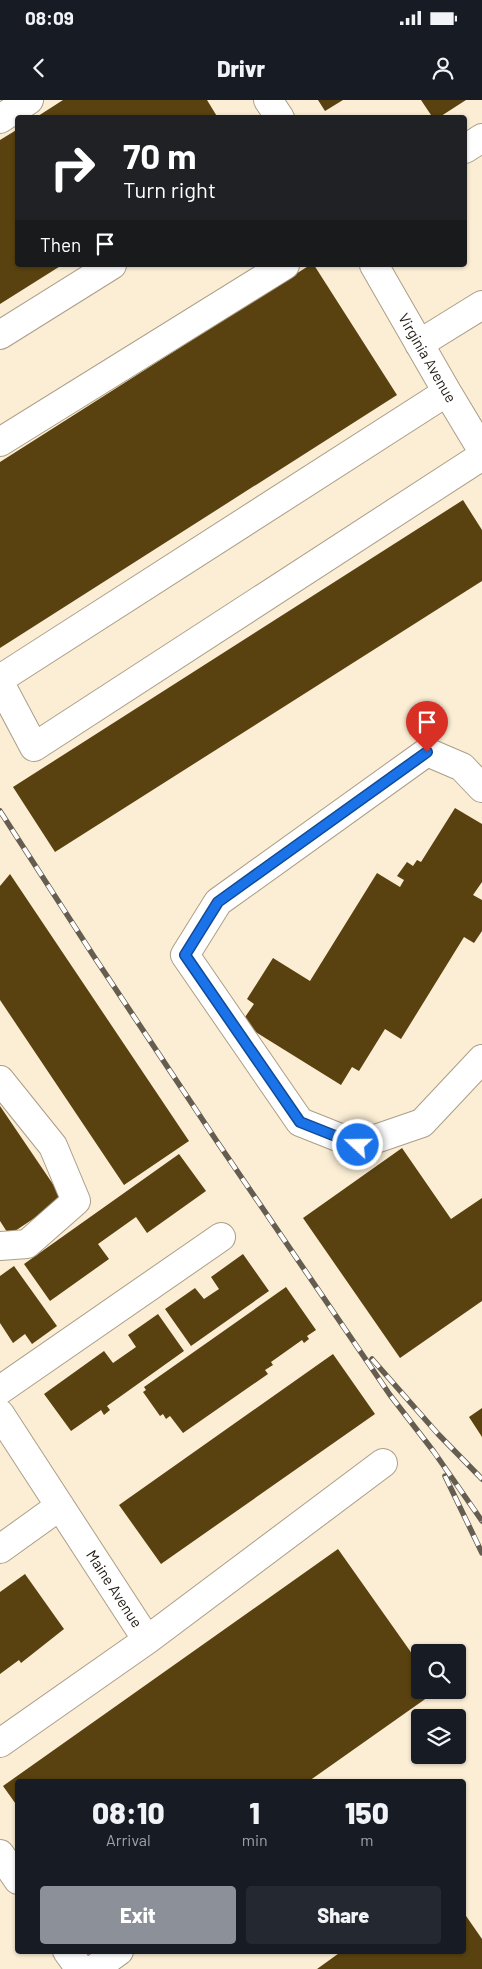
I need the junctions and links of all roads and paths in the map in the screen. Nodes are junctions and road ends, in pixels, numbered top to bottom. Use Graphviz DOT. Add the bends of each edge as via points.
graph roads {
  1 [pos="29,100"];
  2 [pos="268,100"];
  3 [pos="278,115"];
  4 [pos="0,119"];
  5 [pos="482,138"];
  6 [pos="467,148"];
  7 [pos="109,267"];
  8 [pos="282,267"];
  9 [pos="375,267"];
  10 [pos="482,305"];
  11 [pos="0,335"];
  12 [pos="419,344"];
  13 [pos="447,392"];
  14 [pos="0,442"];
  15 [pos="482,450"];
  16 [pos="482,456"];
  17 [pos="0,679"];
  18 [pos="0,683"];
  19 [pos="482,788"];
  20 [pos="482,1059"];
  21 [pos="0,1080"];
  22 [pos="221,1237"];
  23 [pos="0,1246"];
  24 [pos="0,1390"];
  25 [pos="0,1414"];
  26 [pos="384,1463"];
  27 [pos="60,1506"];
  28 [pos="0,1549"];
  29 [pos="147,1640"];
  30 [pos="0,1743"];
  31 [pos="0,1854"];
  32 [pos="15,1876"];
  33 [pos="70,1954"];
  34 [pos="115,1954"];
  35 [pos="80,1969"];
  36 [pos="94,1969"];
  1 -- 4 [label="street"];
  2 -- 3 [label="street"];
  5 -- 6 [label="street"];
  7 -- 11 [label="street"];
  8 -- 14 [label="street"];
  9 -- 12 [label="street, Virginia Avenue"];
  10 -- 12 [label="street"];
  12 -- 13 [label="street, Virginia Avenue"];
  13 -- 15 [label="street, Virginia Avenue"];
  13 -- 17 [label="street"];
  16 -- 18 [label="street" via="34,747"];
  19 -- 20 [label="street" via="462,767 427,752 218,902 185,955 300,1122 358,1145 422,1123"];
  21 -- 23 [label="street" via="53,1146 76,1201 27,1244"];
  22 -- 24 [label="street"];
  25 -- 27 [label="street, Maine Avenue"];
  26 -- 29 [label="street"];
  27 -- 28 [label="street"];
  27 -- 29 [label="street, Maine Avenue"];
  29 -- 30 [label="street, Maine Avenue"];
  31 -- 32 [label="street"];
  33 -- 35 [label="street"];
  34 -- 36 [label="street"];
}
